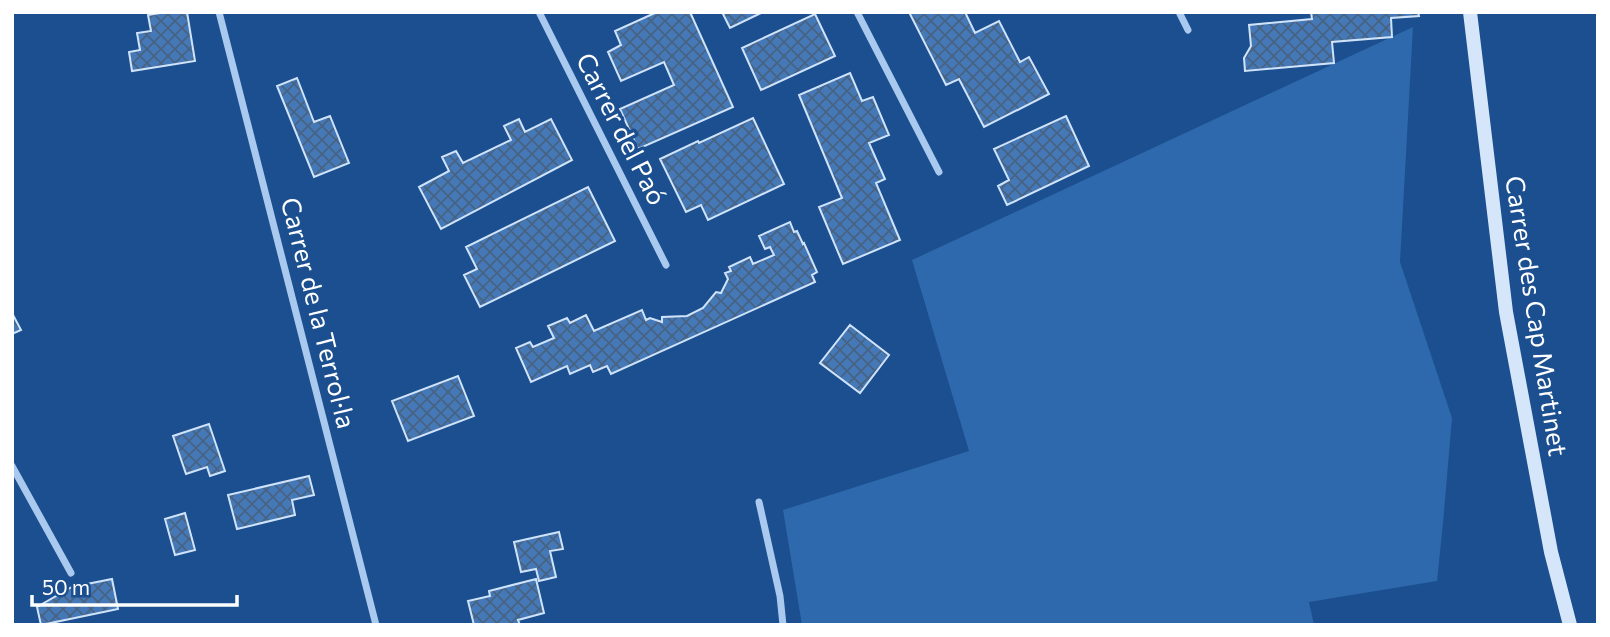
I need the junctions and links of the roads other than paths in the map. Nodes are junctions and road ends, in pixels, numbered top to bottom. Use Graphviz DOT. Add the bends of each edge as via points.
graph roads {
  1 [pos="219,12"];
  2 [pos="539,12"];
  3 [pos="857,12"];
  4 [pos="1179,12"];
  5 [pos="1470,12"];
  6 [pos="1188,30"];
  7 [pos="939,172"];
  8 [pos="666,265"];
  9 [pos="12,466"];
  10 [pos="759,502"];
  11 [pos="71,573"];
  12 [pos="376,625"];
  13 [pos="783,625"];
  14 [pos="1570,625"];
  1 -- 12 [label="street, Carrer de la Terrol·la"];
  2 -- 8 [label="street, Carrer del Paó"];
  3 -- 7 [label="street"];
  4 -- 6 [label="street"];
  5 -- 14 [label="street, Carrer des Cap Martinet" via="1506,312 1551,552"];
  9 -- 11 [label="street"];
  10 -- 13 [label="street"];
}
